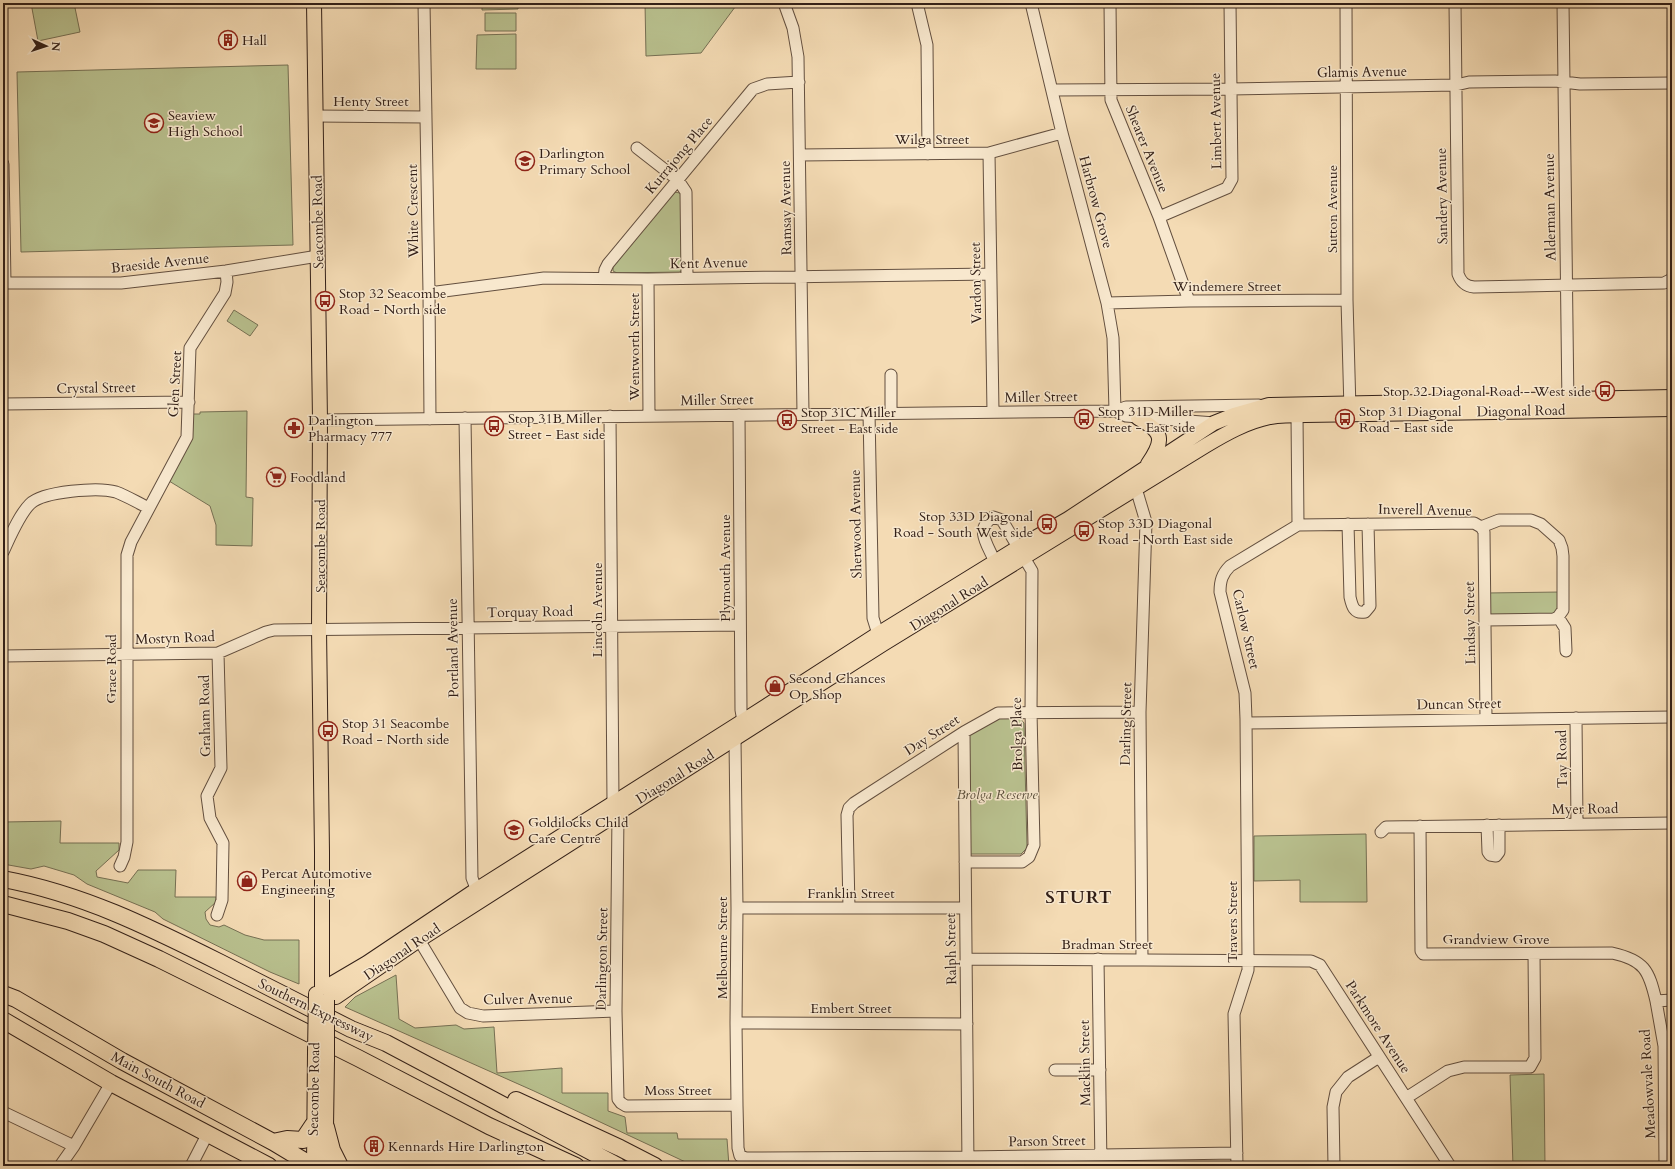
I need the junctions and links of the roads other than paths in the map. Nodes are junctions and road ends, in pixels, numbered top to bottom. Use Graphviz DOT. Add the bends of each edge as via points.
graph roads {
  1 [pos="314,3"];
  2 [pos="424,3"];
  3 [pos="784,3"];
  4 [pos="917,3"];
  5 [pos="1031,3"];
  6 [pos="1110,3"];
  7 [pos="1230,3"];
  8 [pos="1346,3"];
  9 [pos="1455,3"];
  10 [pos="1563,3"];
  11 [pos="799,82"];
  12 [pos="1564,82"];
  13 [pos="1672,83"];
  14 [pos="1456,85"];
  15 [pos="1346,87"];
  16 [pos="1231,89"];
  17 [pos="1053,90"];
  18 [pos="1110,90"];
  19 [pos="316,116"];
  20 [pos="426,117"];
  21 [pos="1062,133"];
  22 [pos="638,148"];
  23 [pos="989,153"];
  24 [pos="800,154"];
  25 [pos="928,154"];
  26 [pos="3,164"];
  27 [pos="678,180"];
  28 [pos="1159,217"];
  29 [pos="318,256"];
  30 [pos="226,271"];
  31 [pos="991,274"];
  32 [pos="801,276"];
  33 [pos="604,278"];
  34 [pos="687,278"];
  35 [pos="648,279"];
  36 [pos="1672,279"];
  37 [pos="4,283"];
  38 [pos="1566,285"];
  39 [pos="429,293"];
  40 [pos="1347,300"];
  41 [pos="1190,301"];
  42 [pos="1107,303"];
  43 [pos="891,376"];
  44 [pos="1672,398"];
  45 [pos="188,402"];
  46 [pos="3,404"];
  47 [pos="1269,404"];
  48 [pos="1568,405"];
  49 [pos="1350,408"];
  50 [pos="1672,408"];
  51 [pos="1114,411"];
  52 [pos="994,412"];
  53 [pos="891,413"];
  54 [pos="803,414"];
  55 [pos="869,414"];
  56 [pos="739,415"];
  57 [pos="1297,415"];
  58 [pos="610,416"];
  59 [pos="649,416"];
  60 [pos="465,418"];
  61 [pos="1138,418"];
  62 [pos="430,419"];
  63 [pos="320,420"];
  64 [pos="1254,422"];
  65 [pos="1214,423"];
  66 [pos="1145,467"];
  67 [pos="165,480"];
  68 [pos="1131,484"];
  69 [pos="149,508"];
  70 [pos="1348,524"];
  71 [pos="1368,524"];
  72 [pos="1298,525"];
  73 [pos="1481,527"];
  74 [pos="3,552"];
  75 [pos="1021,552"];
  76 [pos="995,562"];
  77 [pos="1558,617"];
  78 [pos="1485,620"];
  79 [pos="740,625"];
  80 [pos="612,626"];
  81 [pos="468,628"];
  82 [pos="320,630"];
  83 [pos="880,639"];
  84 [pos="1566,651"];
  85 [pos="218,653"];
  86 [pos="126,654"];
  87 [pos="3,656"];
  88 [pos="1031,712"];
  89 [pos="1140,712"];
  90 [pos="1672,717"];
  91 [pos="1576,718"];
  92 [pos="1486,719"];
  93 [pos="743,721"];
  94 [pos="1246,723"];
  95 [pos="964,732"];
  96 [pos="733,734"];
  97 [pos="616,808"];
  98 [pos="1672,822"];
  99 [pos="1577,824"];
  100 [pos="1487,825"];
  101 [pos="1499,825"];
  102 [pos="1420,826"];
  103 [pos="1381,832"];
  104 [pos="965,862"];
  105 [pos="120,866"];
  106 [pos="3,879"];
  107 [pos="479,895"];
  108 [pos="3,904"];
  109 [pos="738,908"];
  110 [pos="849,908"];
  111 [pos="966,908"];
  112 [pos="217,915"];
  113 [pos="416,936"];
  114 [pos="1534,954"];
  115 [pos="966,959"];
  116 [pos="1098,959"];
  117 [pos="1142,960"];
  118 [pos="1248,960"];
  119 [pos="3,994"];
  120 [pos="322,996"];
  121 [pos="1672,1000"];
  122 [pos="1656,1001"];
  123 [pos="616,1011"];
  124 [pos="3,1020"];
  125 [pos="736,1023"];
  126 [pos="967,1024"];
  127 [pos="386,1043"];
  128 [pos="1379,1056"];
  129 [pos="122,1061"];
  130 [pos="1055,1070"];
  131 [pos="1100,1070"];
  132 [pos="111,1083"];
  133 [pos="1406,1098"];
  134 [pos="621,1104"];
  135 [pos="737,1105"];
  136 [pos="3,1112"];
  137 [pos="320,1126"];
  138 [pos="489,1126"];
  139 [pos="208,1133"];
  140 [pos="273,1142"];
  141 [pos="74,1146"];
  142 [pos="1237,1153"];
  143 [pos="1101,1154"];
  144 [pos="740,1156"];
  145 [pos="858,1162"];
  146 [pos="968,1162"];
  147 [pos="60,1166"];
  148 [pos="191,1166"];
  149 [pos="269,1166"];
  150 [pos="313,1166"];
  151 [pos="323,1166"];
  152 [pos="340,1166"];
  153 [pos="556,1166"];
  154 [pos="576,1166"];
  155 [pos="618,1166"];
  156 [pos="656,1166"];
  157 [pos="1101,1166"];
  158 [pos="1237,1166"];
  159 [pos="1334,1166"];
  160 [pos="1450,1166"];
  161 [pos="1665,1166"];
  1 -- 19 [label="main road, Seacombe Road"];
  2 -- 20 [label="street, White Crescent"];
  3 -- 11 [label="street, Ramsay Avenue" via="793,28"];
  4 -- 25 [label="street" via="927,44"];
  5 -- 17 [label="street, Harbrow Grove"];
  6 -- 18 [label="street, Shearer Avenue"];
  7 -- 16 [label="street, Limbert Avenue"];
  8 -- 15 [label="street, Sutton Avenue"];
  9 -- 14 [label="street, Sandery Avenue"];
  10 -- 12 [label="street, Alderman Avenue"];
  11 -- 24 [label="street, Ramsay Avenue"];
  11 -- 27 [label="street, Kurrajong Place" via="767,84 753,89"];
  12 -- 13 [label="street, Glamis Avenue"];
  12 -- 14 [label="street, Glamis Avenue" via="1469,82"];
  12 -- 38 [label="street, Alderman Avenue"];
  14 -- 15 [label="street, Glamis Avenue"];
  14 -- 38 [label="street, Sandery Avenue" via="1460,279 1474,287"];
  15 -- 16 [label="street, Glamis Avenue"];
  15 -- 40 [label="street, Sutton Avenue"];
  16 -- 18 [label="street, Glamis Avenue"];
  16 -- 28 [label="street, Limbert Avenue" via="1232,179 1228,188"];
  17 -- 18 [label="street, Glamis Avenue"];
  17 -- 21 [label="street, Harbrow Grove"];
  18 -- 28 [label="street, Shearer Avenue" via="1111,100"];
  19 -- 20 [label="street, Henty Street"];
  19 -- 29 [label="main road, Seacombe Road"];
  20 -- 39 [label="street, White Crescent"];
  21 -- 23 [label="street, Wilga Street"];
  21 -- 42 [label="street, Harbrow Grove"];
  22 -- 27 [label="street"];
  23 -- 25 [label="street, Wilga Street"];
  23 -- 31 [label="street, Vardon Street"];
  24 -- 25 [label="street, Wilga Street"];
  24 -- 32 [label="street, Ramsay Avenue"];
  26 -- 37 [label="street"];
  27 -- 33 [label="street, Kurrajong Place" via="608,264"];
  27 -- 34 [label="street" via="687,198"];
  28 -- 41 [label="street, Shearer Avenue"];
  29 -- 30 [label="street, Braeside Avenue"];
  29 -- 63 [label="main road, Seacombe Road"];
  30 -- 37 [label="street, Braeside Avenue" via="121,283"];
  30 -- 45 [label="street, Glen Street" via="225,293 190,348"];
  31 -- 32 [label="street, Kent Avenue"];
  31 -- 52 [label="street, Vardon Street"];
  32 -- 34 [label="street, Kent Avenue"];
  32 -- 54 [label="street, Ramsay Avenue"];
  33 -- 35 [label="street, Kent Avenue"];
  33 -- 39 [label="street, Kent Avenue" via="544,278"];
  34 -- 35 [label="street, Kent Avenue"];
  35 -- 59 [label="street, Wentworth Street"];
  36 -- 38 [label="street" via="1664,283"];
  38 -- 48 [label="street, Alderman Avenue"];
  39 -- 62 [label="street, White Crescent"];
  40 -- 41 [label="street, Windemere Street"];
  40 -- 49 [label="street, Sutton Avenue"];
  41 -- 42 [label="street, Windemere Street"];
  42 -- 51 [label="street, Harbrow Grove" via="1113,338"];
  43 -- 53 [label="street"];
  44 -- 48 [label="main road, Diagonal Road"];
  45 -- 46 [label="street, Crystal Street"];
  45 -- 67 [label="street, Glen Street" via="187,437"];
  47 -- 49 [label="main road, Diagonal Road"];
  47 -- 51 [label="street, Miller Street" via="1126,407"];
  47 -- 65 [label="main road, Diagonal Road"];
  48 -- 49 [label="main road, Diagonal Road"];
  48 -- 50 [label="main road, Diagonal Road"];
  49 -- 57 [label="main road, Diagonal Road"];
  51 -- 52 [label="street, Miller Street"];
  51 -- 61 [label="street, Miller Street"];
  52 -- 53 [label="street, Miller Street"];
  53 -- 55 [label="street, Miller Street"];
  54 -- 55 [label="street, Miller Street"];
  54 -- 56 [label="street, Miller Street"];
  55 -- 83 [label="street, Sherwood Avenue" via="873,618"];
  56 -- 59 [label="street, Miller Street"];
  56 -- 79 [label="street, Plymouth Avenue"];
  57 -- 64 [label="main road, Diagonal Road" via="1270,417"];
  57 -- 72 [label="street"];
  58 -- 59 [label="street, Miller Street"];
  58 -- 60 [label="street, Miller Street"];
  58 -- 80 [label="street, Lincoln Avenue"];
  60 -- 62 [label="street, Miller Street"];
  60 -- 81 [label="street, Portland Avenue"];
  61 -- 65 [label="street, Miller Street"];
  61 -- 66 [label="main road" via="1157,430 1159,436 1155,453"];
  62 -- 63 [label="street, Miller Street"];
  63 -- 82 [label="main road, Seacombe Road"];
  64 -- 65 [label="main road"];
  64 -- 68 [label="main road, Diagonal Road"];
  65 -- 66 [label="main road, Diagonal Road"];
  66 -- 68 [label="main road, Diagonal Road"];
  67 -- 69 [label="street, Grace Road"];
  68 -- 75 [label="main road, Diagonal Road" via="1068,519"];
  68 -- 89 [label="street, Darling Street" via="1138,494 1146,522"];
  69 -- 74 [label="street" via="125,496 106,491 52,494 38,498 26,508"];
  69 -- 86 [label="street, Grace Road" via="127,555"];
  70 -- 71 [label="street, Inverell Avenue"];
  70 -- 71 [label="street, Inverell Avenue" via="1350,597 1356,612 1361,613 1370,606"];
  70 -- 72 [label="street, Inverell Avenue"];
  71 -- 73 [label="street, Inverell Avenue" via="1474,523"];
  72 -- 94 [label="street, Carlow Street" via="1230,566 1220,581 1220,592 1245,693"];
  73 -- 77 [label="street" via="1499,520 1531,520 1541,524 1559,540 1563,556 1563,610"];
  73 -- 78 [label="street, Lindsay Street" via="1484,532"];
  75 -- 76 [label="main road, Diagonal Road"];
  75 -- 76 [label="street, Diagonal Road" via="1002,520 993,517 986,521 983,531"];
  75 -- 83 [label="main road, Diagonal Road"];
  75 -- 88 [label="street, Brolga Place" via="1032,571"];
  76 -- 83 [label="main road, Diagonal Road"];
  77 -- 78 [label="street"];
  77 -- 84 [label="street" via="1565,628"];
  78 -- 92 [label="street, Lindsay Street"];
  79 -- 80 [label="street, Torquay Road"];
  79 -- 93 [label="street, Plymouth Avenue"];
  80 -- 81 [label="street, Torquay Road"];
  80 -- 97 [label="street, Lincoln Avenue"];
  81 -- 82 [label="street, Torquay Road"];
  81 -- 107 [label="street, Portland Avenue" via="472,878"];
  82 -- 85 [label="street, Mostyn Road" via="274,630"];
  82 -- 120 [label="main road, Seacombe Road"];
  83 -- 93 [label="main road, Diagonal Road"];
  83 -- 96 [label="main road, Diagonal Road"];
  85 -- 86 [label="street, Mostyn Road"];
  85 -- 112 [label="street, Graham Road" via="221,768 207,796 210,818 223,843 222,900"];
  86 -- 87 [label="street, Mostyn Road"];
  86 -- 105 [label="street, Grace Road" via="127,842"];
  88 -- 89 [label="street, Day Street"];
  88 -- 95 [label="street, Day Street" via="998,713"];
  88 -- 104 [label="street, Brolga Place" via="1034,845 1029,857 1022,862"];
  89 -- 117 [label="street, Darling Street"];
  90 -- 91 [label="street, Duncan Street"];
  91 -- 92 [label="street, Duncan Street"];
  91 -- 99 [label="street, Tay Road"];
  92 -- 94 [label="street, Duncan Street"];
  93 -- 96 [label="main road, Diagonal Road"];
  94 -- 118 [label="street, Travers Street"];
  95 -- 104 [label="street, Ralph Street"];
  95 -- 110 [label="street, Day Street" via="849,808"];
  96 -- 97 [label="main road, Diagonal Road"];
  96 -- 109 [label="street, Melbourne Street"];
  97 -- 107 [label="main road, Diagonal Road"];
  97 -- 123 [label="street, Darlington Street"];
  98 -- 99 [label="street, Myer Road"];
  99 -- 101 [label="street, Myer Road"];
  100 -- 101 [label="street, Myer Road"];
  100 -- 101 [label="street" via="1488,852 1490,856 1496,856 1499,852"];
  100 -- 102 [label="street, Myer Road"];
  102 -- 103 [label="street, Myer Road" via="1386,827"];
  102 -- 114 [label="street, Grandview Grove" via="1423,954"];
  104 -- 111 [label="street, Ralph Street"];
  106 -- 127 [label="highway, Southern Expressway" via="40,887 106,908 351,1029"];
  107 -- 113 [label="main road, Diagonal Road"];
  108 -- 138 [label="highway, Southern Expressway" via="68,921 159,959"];
  109 -- 110 [label="street, Franklin Street"];
  109 -- 125 [label="street, Melbourne Street"];
  110 -- 111 [label="street, Franklin Street"];
  111 -- 115 [label="street, Ralph Street"];
  113 -- 120 [label="main road, Diagonal Road" via="333,983"];
  113 -- 123 [label="street, Culver Avenue" via="460,1008 468,1014 483,1016"];
  114 -- 122 [label="street, Grandview Grove" via="1612,953 1626,956 1637,961 1646,970"];
  114 -- 133 [label="street" via="1536,1058 1530,1067 1464,1067 1448,1071"];
  115 -- 116 [label="street, Bradman Street"];
  115 -- 126 [label="street, Ralph Street"];
  116 -- 117 [label="street, Bradman Street"];
  116 -- 131 [label="street, Macklin Street"];
  117 -- 118 [label="street, Bradman Street"];
  118 -- 128 [label="street, Parkmore Avenue" via="1311,961 1320,966"];
  118 -- 142 [label="street, Travers Street" via="1248,970 1234,1014"];
  119 -- 129 [label="highway, Main South Road" via="16,999"];
  120 -- 137 [label="main road, Seacombe Road, bridge"];
  121 -- 122 [label="street"];
  122 -- 161 [label="street, Meadowvale Road" via="1664,1046"];
  123 -- 134 [label="street, Darlington Street" via="618,1099"];
  124 -- 132 [label="highway, Main South Road"];
  125 -- 126 [label="street, Embert Street"];
  125 -- 135 [label="street, Melbourne Street"];
  126 -- 146 [label="street, Ralph Street"];
  127 -- 155 [label="highway, Southern Expressway"];
  127 -- 156 [label="highway" via="476,1081"];
  128 -- 133 [label="street, Parkmore Avenue"];
  128 -- 159 [label="street" via="1348,1078 1336,1092 1333,1107"];
  129 -- 132 [label="highway"];
  129 -- 140 [label="highway, Main South Road"];
  130 -- 131 [label="street"];
  131 -- 143 [label="street, Macklin Street"];
  132 -- 139 [label="highway, Main South Road"];
  132 -- 141 [label="street"];
  133 -- 160 [label="street, Parkmore Avenue"];
  134 -- 135 [label="street, Moss Street"];
  135 -- 144 [label="street, Melbourne Street"];
  136 -- 141 [label="street"];
  137 -- 140 [label="highway" via="303,1140 287,1139"];
  137 -- 150 [label="main road, Seacombe Road"];
  137 -- 151 [label="main road, Seacombe Road"];
  137 -- 152 [label="highway"];
  138 -- 153 [label="highway"];
  138 -- 154 [label="highway, Southern Expressway"];
  139 -- 148 [label="street"];
  139 -- 149 [label="highway, Main South Road"];
  140 -- 150 [label="highway, Main South Road"];
  141 -- 147 [label="street"];
  142 -- 143 [label="street, Parson Street"];
  142 -- 158 [label="street, Travers Street"];
  143 -- 146 [label="street, Parson Street"];
  143 -- 157 [label="street, Macklin Street"];
  144 -- 145 [label="street, Parson Street"];
  145 -- 146 [label="street, Parson Street"];
}
